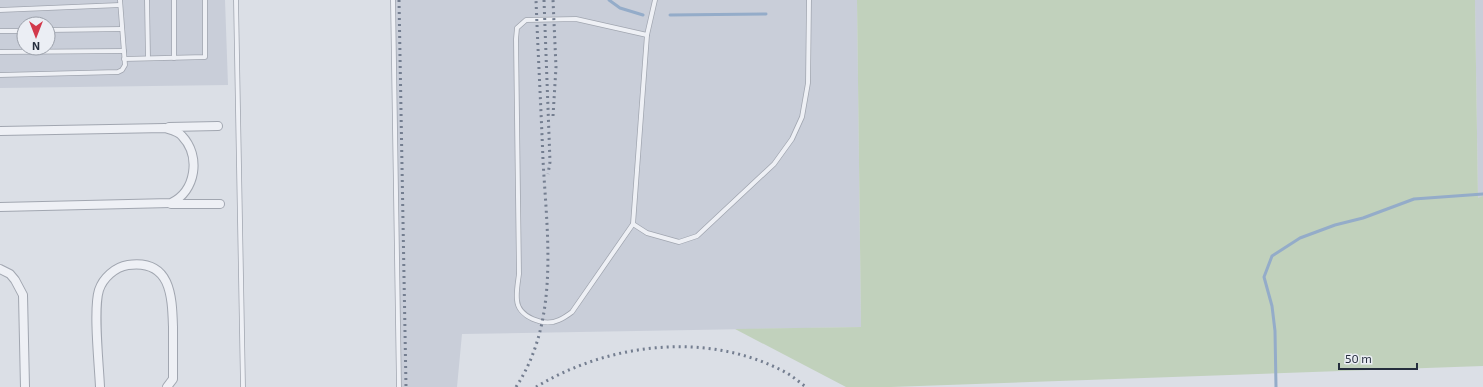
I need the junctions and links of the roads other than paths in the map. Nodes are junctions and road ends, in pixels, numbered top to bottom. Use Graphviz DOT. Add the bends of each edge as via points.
graph roads {
  1 [pos="120,0"];
  2 [pos="147,0"];
  3 [pos="174,0"];
  4 [pos="205,0"];
  5 [pos="236,0"];
  6 [pos="393,0"];
  7 [pos="655,0"];
  8 [pos="809,0"];
  9 [pos="120,6"];
  10 [pos="0,10"];
  11 [pos="122,29"];
  12 [pos="56,30"];
  13 [pos="0,31"];
  14 [pos="16,31"];
  15 [pos="647,35"];
  16 [pos="124,51"];
  17 [pos="0,52"];
  18 [pos="148,58"];
  19 [pos="174,58"];
  20 [pos="124,59"];
  21 [pos="0,75"];
  22 [pos="218,126"];
  23 [pos="152,127"];
  24 [pos="0,131"];
  25 [pos="162,204"];
  26 [pos="220,204"];
  27 [pos="0,208"];
  28 [pos="633,224"];
  29 [pos="0,269"];
  30 [pos="25,387"];
  31 [pos="100,387"];
  32 [pos="167,387"];
  33 [pos="243,387"];
  34 [pos="399,387"];
  1 -- 9 [label="lane"];
  2 -- 18 [label="lane"];
  3 -- 19 [label="lane"];
  4 -- 19 [label="lane" via="205,57"];
  5 -- 33 [label="lane"];
  6 -- 34 [label="lane"];
  7 -- 15 [label="lane"];
  8 -- 28 [label="lane" via="808,83 802,117 792,139 774,164 697,236 679,242 647,233"];
  9 -- 10 [label="lane"];
  9 -- 11 [label="lane"];
  11 -- 12 [label="lane"];
  11 -- 16 [label="lane"];
  13 -- 14 [label="lane"];
  15 -- 28 [label="lane"];
  15 -- 28 [label="lane" via="576,19 526,20 517,28 517,300 520,311 529,318 543,321 558,321 572,312"];
  16 -- 17 [label="lane"];
  16 -- 20 [label="lane"];
  18 -- 19 [label="lane"];
  18 -- 20 [label="lane"];
  20 -- 21 [label="lane" via="125,65 118,72"];
  22 -- 23 [label="street"];
  23 -- 24 [label="street"];
  23 -- 25 [label="street" via="175,131 182,135 193,155 193,172 186,190 179,199"];
  25 -- 26 [label="street"];
  25 -- 27 [label="street"];
  29 -- 30 [label="street" via="10,274 23,295"];
  31 -- 32 [label="street" via="97,296 104,280 110,274 134,264 158,271 171,293 173,379"];
}
